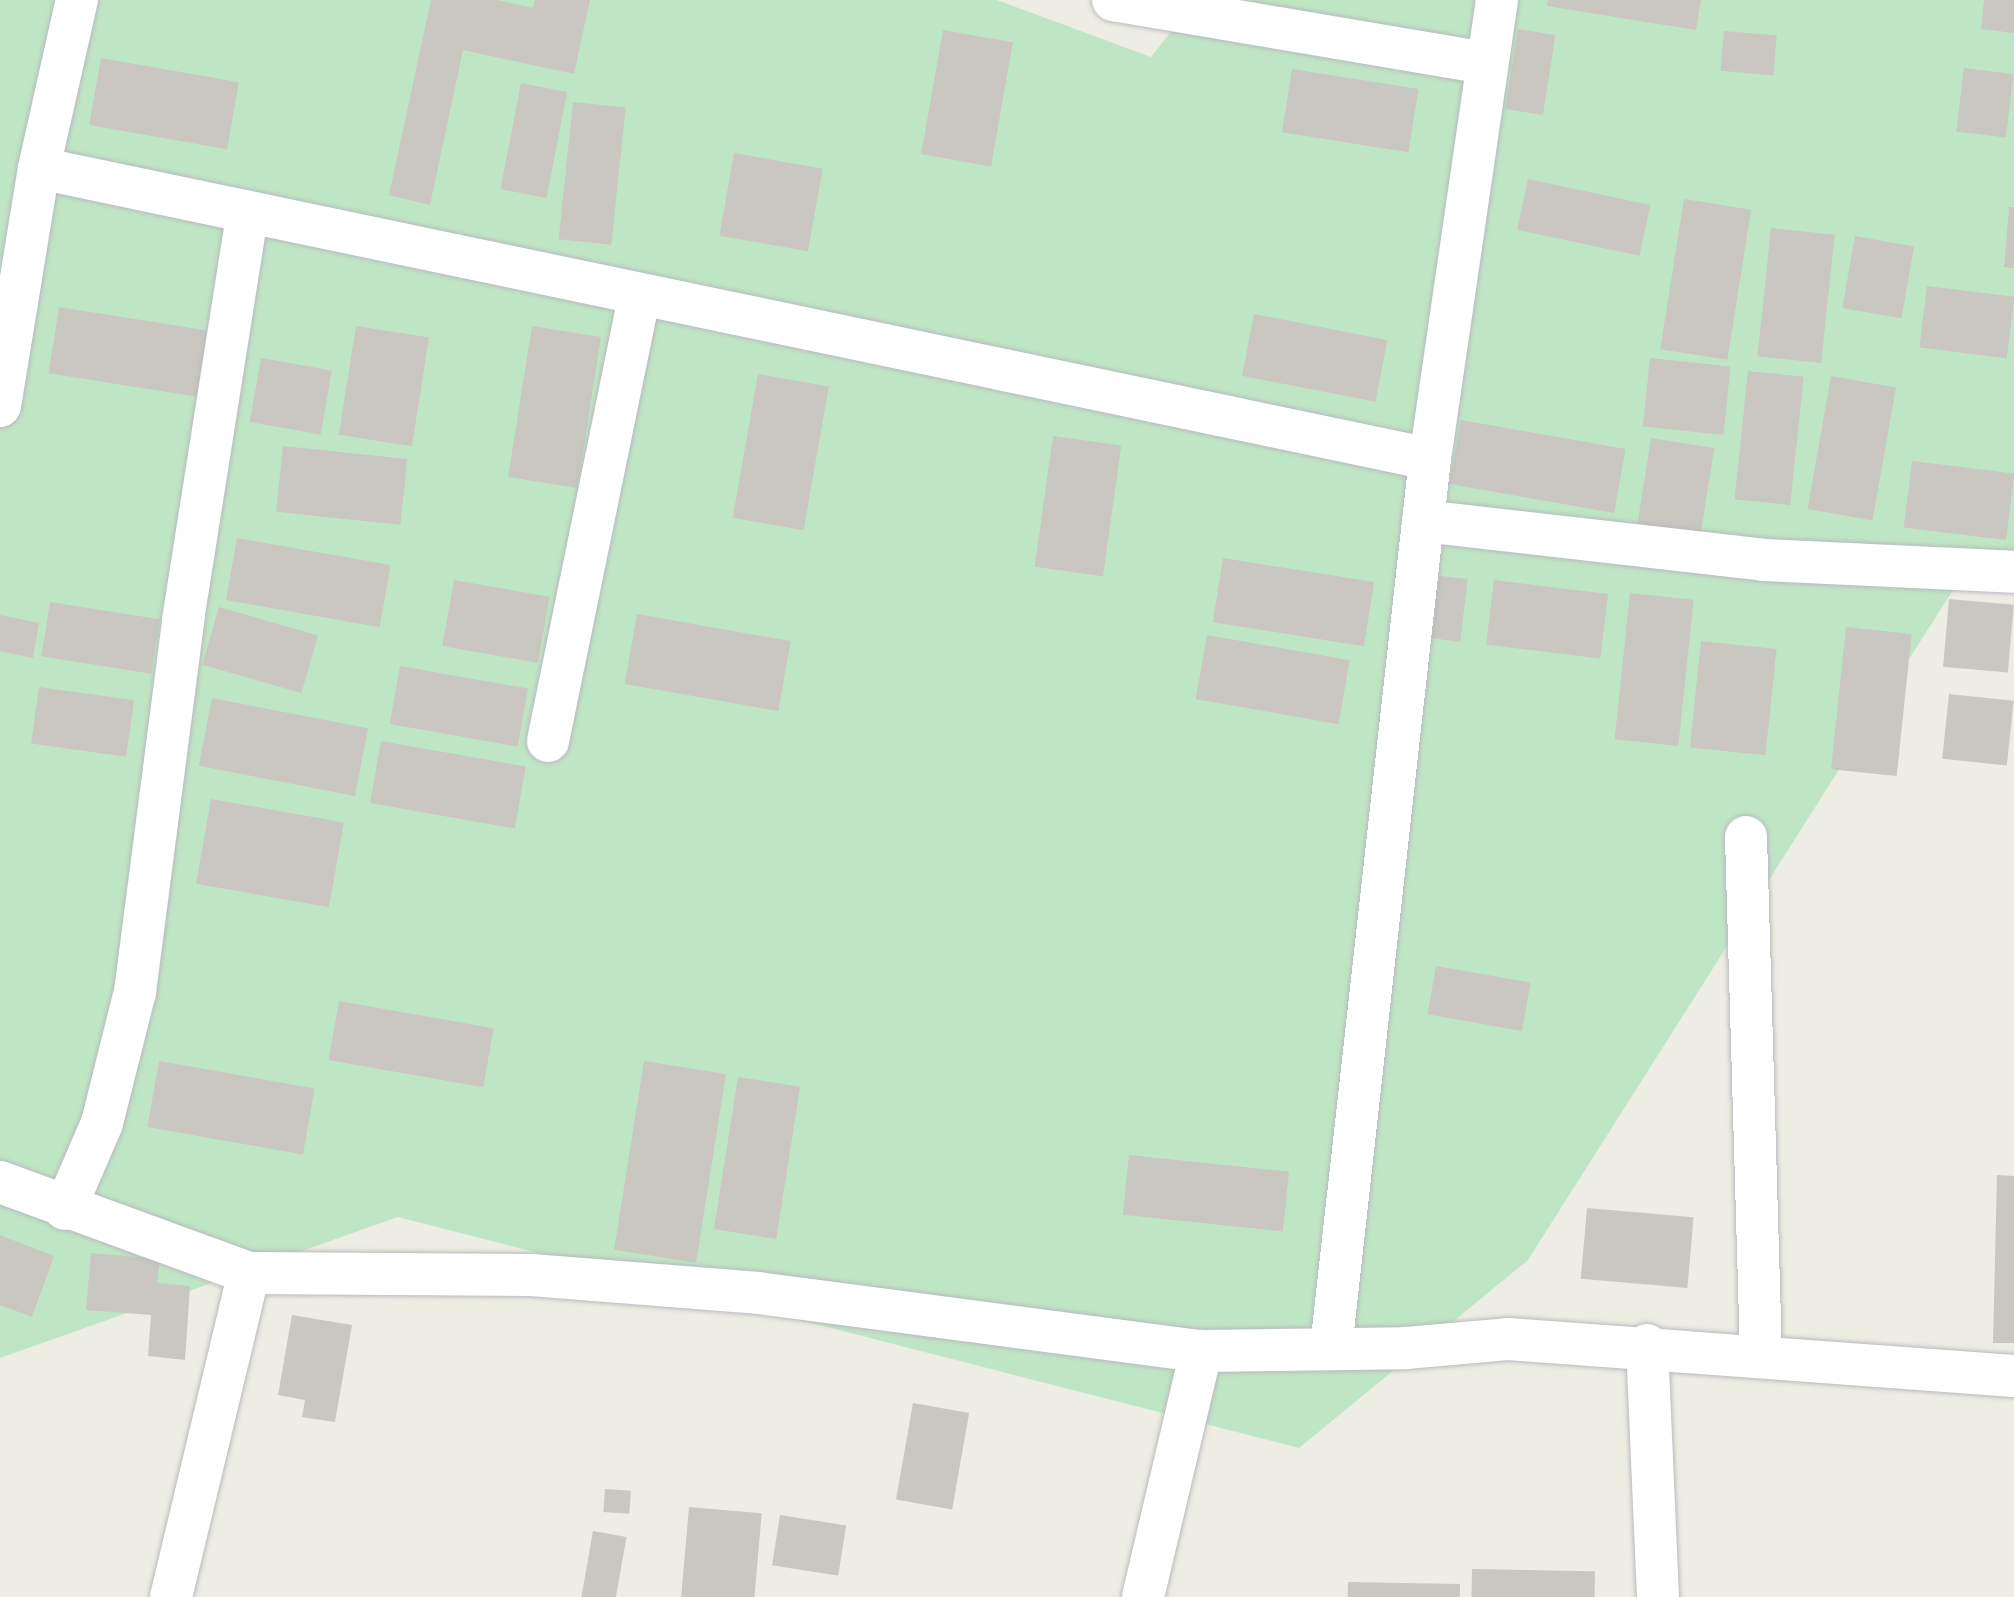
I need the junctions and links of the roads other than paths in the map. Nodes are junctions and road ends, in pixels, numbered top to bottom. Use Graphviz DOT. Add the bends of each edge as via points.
graph roads {
  1 [pos="77,0"];
  2 [pos="1113,0"];
  3 [pos="1497,0"];
  4 [pos="1484,63"];
  5 [pos="39,168"];
  6 [pos="247,215"];
  7 [pos="639,297"];
  8 [pos="0,406"];
  9 [pos="1430,459"];
  10 [pos="1423,521"];
  11 [pos="2014,572"];
  12 [pos="548,741"];
  13 [pos="1746,837"];
  14 [pos="0,1182"];
  15 [pos="65,1209"];
  16 [pos="249,1273"];
  17 [pos="1647,1345"];
  18 [pos="1331,1348"];
  19 [pos="1201,1351"];
  20 [pos="1761,1355"];
  21 [pos="2014,1376"];
  22 [pos="171,1597"];
  23 [pos="1143,1597"];
  24 [pos="1658,1597"];
  1 -- 5 [label="street"];
  2 -- 4 [label="street"];
  3 -- 4 [label="street"];
  4 -- 9 [label="street"];
  5 -- 6 [label="street"];
  5 -- 8 [label="street"];
  6 -- 7 [label="street"];
  6 -- 15 [label="street" via="183,620 135,992 102,1123"];
  7 -- 9 [label="street"];
  7 -- 12 [label="street"];
  9 -- 10 [label="street"];
  10 -- 11 [label="street" via="1764,560"];
  10 -- 18 [label="street"];
  13 -- 20 [label="street"];
  14 -- 15 [label="street"];
  15 -- 16 [label="street"];
  16 -- 19 [label="street" via="531,1275"];
  16 -- 22 [label="street"];
  17 -- 18 [label="street" via="1508,1339"];
  17 -- 20 [label="street"];
  17 -- 24 [label="street"];
  18 -- 19 [label="street"];
  19 -- 23 [label="street"];
  20 -- 21 [label="street"];
}
